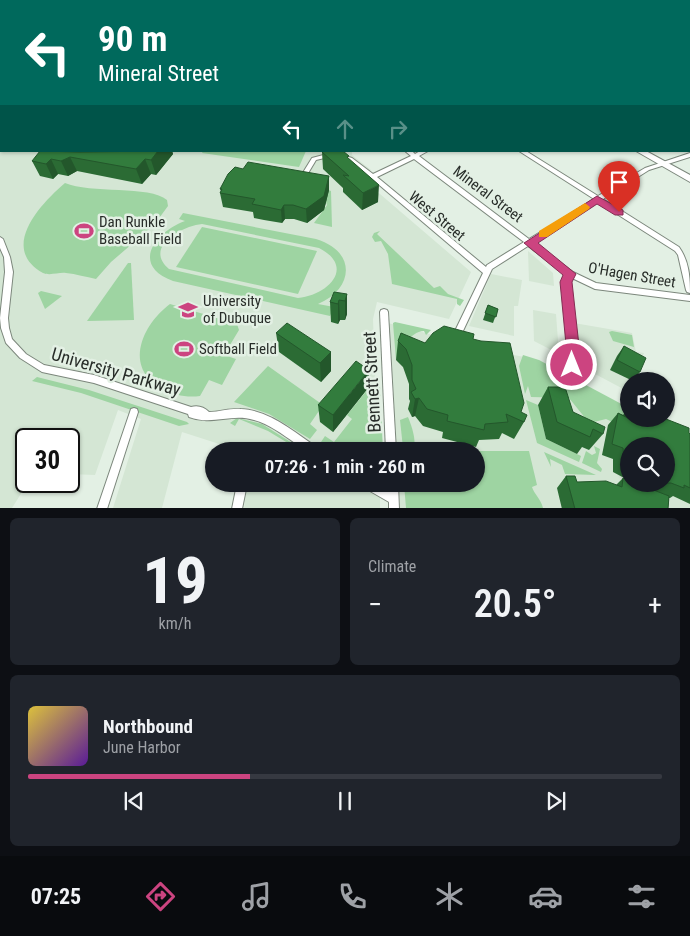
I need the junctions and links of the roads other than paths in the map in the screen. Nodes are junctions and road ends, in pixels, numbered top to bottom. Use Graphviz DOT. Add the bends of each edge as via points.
graph roads {
  1 [pos="409,152"];
  2 [pos="423,152"];
  3 [pos="524,152"];
  4 [pos="642,152"];
  5 [pos="690,155"];
  6 [pos="415,156"];
  7 [pos="664,164"];
  8 [pos="374,177"];
  9 [pos="302,179"];
  10 [pos="690,179"];
  11 [pos="597,199"];
  12 [pos="0,240"];
  13 [pos="530,243"];
  14 [pos="487,272"];
  15 [pos="570,274"];
  16 [pos="690,290"];
  17 [pos="690,298"];
  18 [pos="384,312"];
  19 [pos="459,331"];
  20 [pos="571,368"];
  21 [pos="134,412"];
  22 [pos="301,442"];
  23 [pos="391,442"];
  24 [pos="240,492"];
  25 [pos="377,492"];
  26 [pos="394,504"];
  27 [pos="102,508"];
  28 [pos="237,508"];
  1 -- 6 [label="street, Mineral Street"];
  2 -- 6 [label="street"];
  3 -- 11 [label="street"];
  4 -- 7 [label="main road"];
  5 -- 7 [label="street"];
  6 -- 8 [label="street"];
  6 -- 13 [label="street, Mineral Street"];
  7 -- 10 [label="main road"];
  7 -- 11 [label="street" via="647,169"];
  8 -- 9 [label="street, West Street" via="350,159 330,155 311,161"];
  8 -- 14 [label="street, West Street"];
  11 -- 13 [label="street"];
  11 -- 16 [label="street" via="677,249"];
  12 -- 22 [label="street, University Parkway" via="9,272 5,328 9,341 23,356 42,368 94,380 191,411 192,414 215,418 241,413 255,417"];
  13 -- 14 [label="street" via="489,267"];
  13 -- 15 [label="street, Mineral Street"];
  14 -- 19 [label="street"];
  15 -- 17 [label="street, O'Hagen Street" via="595,286"];
  15 -- 20 [label="street" via="566,282 574,355"];
  18 -- 23 [label="street, Bennett Street"];
  21 -- 27 [label="street"];
  24 -- 28 [label="street"];
  25 -- 26 [label="street"];
}
